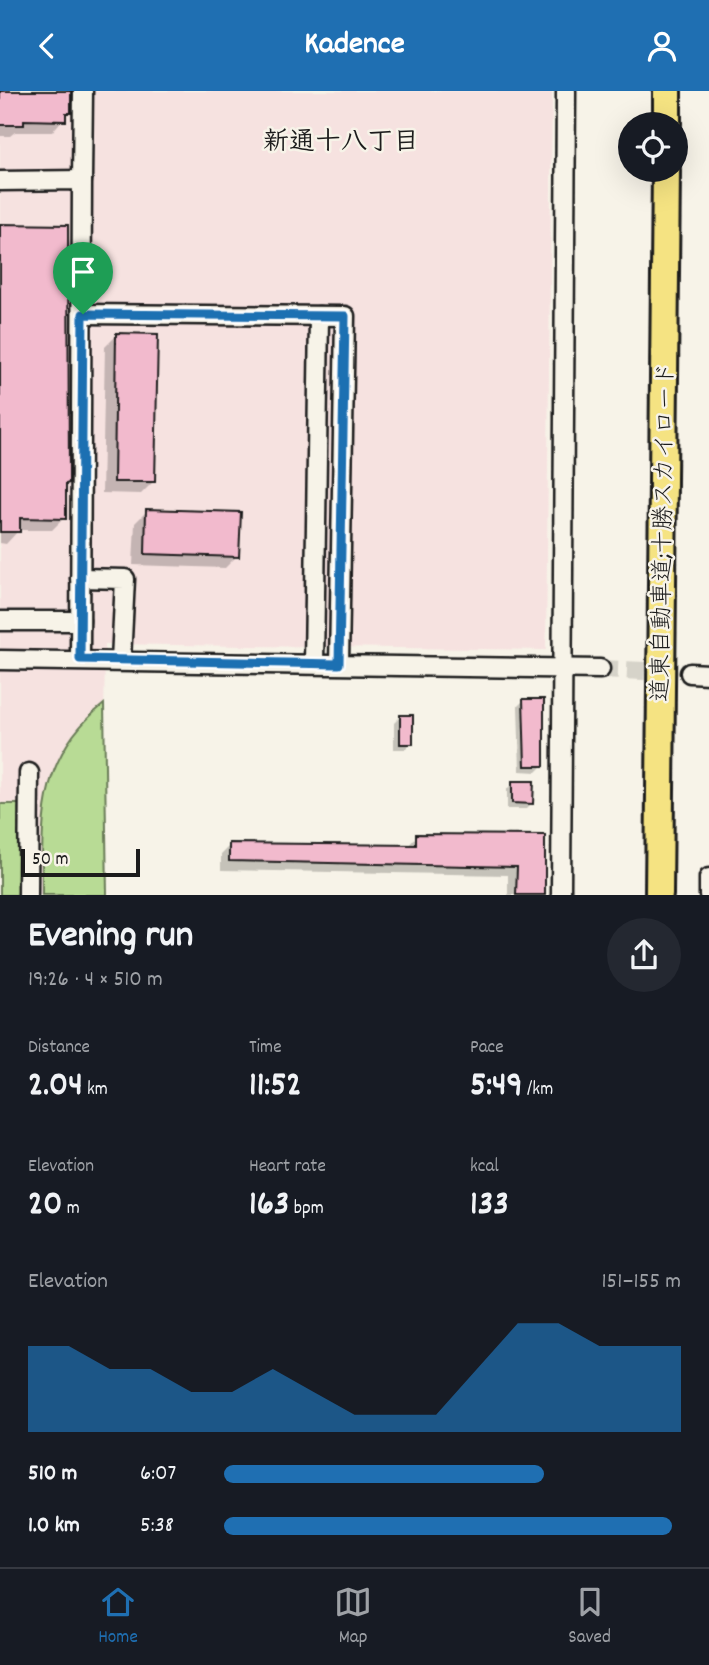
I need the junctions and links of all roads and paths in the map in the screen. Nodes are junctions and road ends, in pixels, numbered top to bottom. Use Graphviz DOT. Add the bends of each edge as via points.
graph roads {
  1 [pos="83,91"];
  2 [pos="566,91"];
  3 [pos="667,91"];
  4 [pos="667,112"];
  5 [pos="82,180"];
  6 [pos="0,181"];
  7 [pos="666,182"];
  8 [pos="83,314"];
  9 [pos="319,316"];
  10 [pos="80,578"];
  11 [pos="0,621"];
  12 [pos="80,621"];
  13 [pos="80,659"];
  14 [pos="0,660"];
  15 [pos="121,660"];
  16 [pos="314,664"];
  17 [pos="339,664"];
  18 [pos="562,667"];
  19 [pos="600,669"];
  20 [pos="690,673"];
  21 [pos="709,674"];
  22 [pos="29,773"];
  23 [pos="709,878"];
  24 [pos="28,895"];
  25 [pos="561,895"];
  26 [pos="659,895"];
  27 [pos="709,895"];
  1 -- 5 [label="street"];
  2 -- 18 [label="street"];
  3 -- 4 [label="highway"];
  5 -- 6 [label="street"];
  5 -- 8 [label="street"];
  7 -- 26 [label="highway, 道東自動車道;十勝スカイロード"];
  8 -- 9 [label="street"];
  8 -- 10 [label="street"];
  9 -- 16 [label="street"];
  9 -- 17 [label="street" via="345,316"];
  10 -- 12 [label="street"];
  10 -- 15 [label="street" via="125,579"];
  11 -- 12 [label="street"];
  12 -- 13 [label="street"];
  13 -- 14 [label="street"];
  13 -- 15 [label="street"];
  15 -- 16 [label="street"];
  16 -- 17 [label="street"];
  17 -- 18 [label="street"];
  18 -- 19 [label="street"];
  18 -- 25 [label="street"];
  20 -- 21 [label="street"];
  22 -- 24 [label="street"];
  23 -- 27 [label="street"];
}
